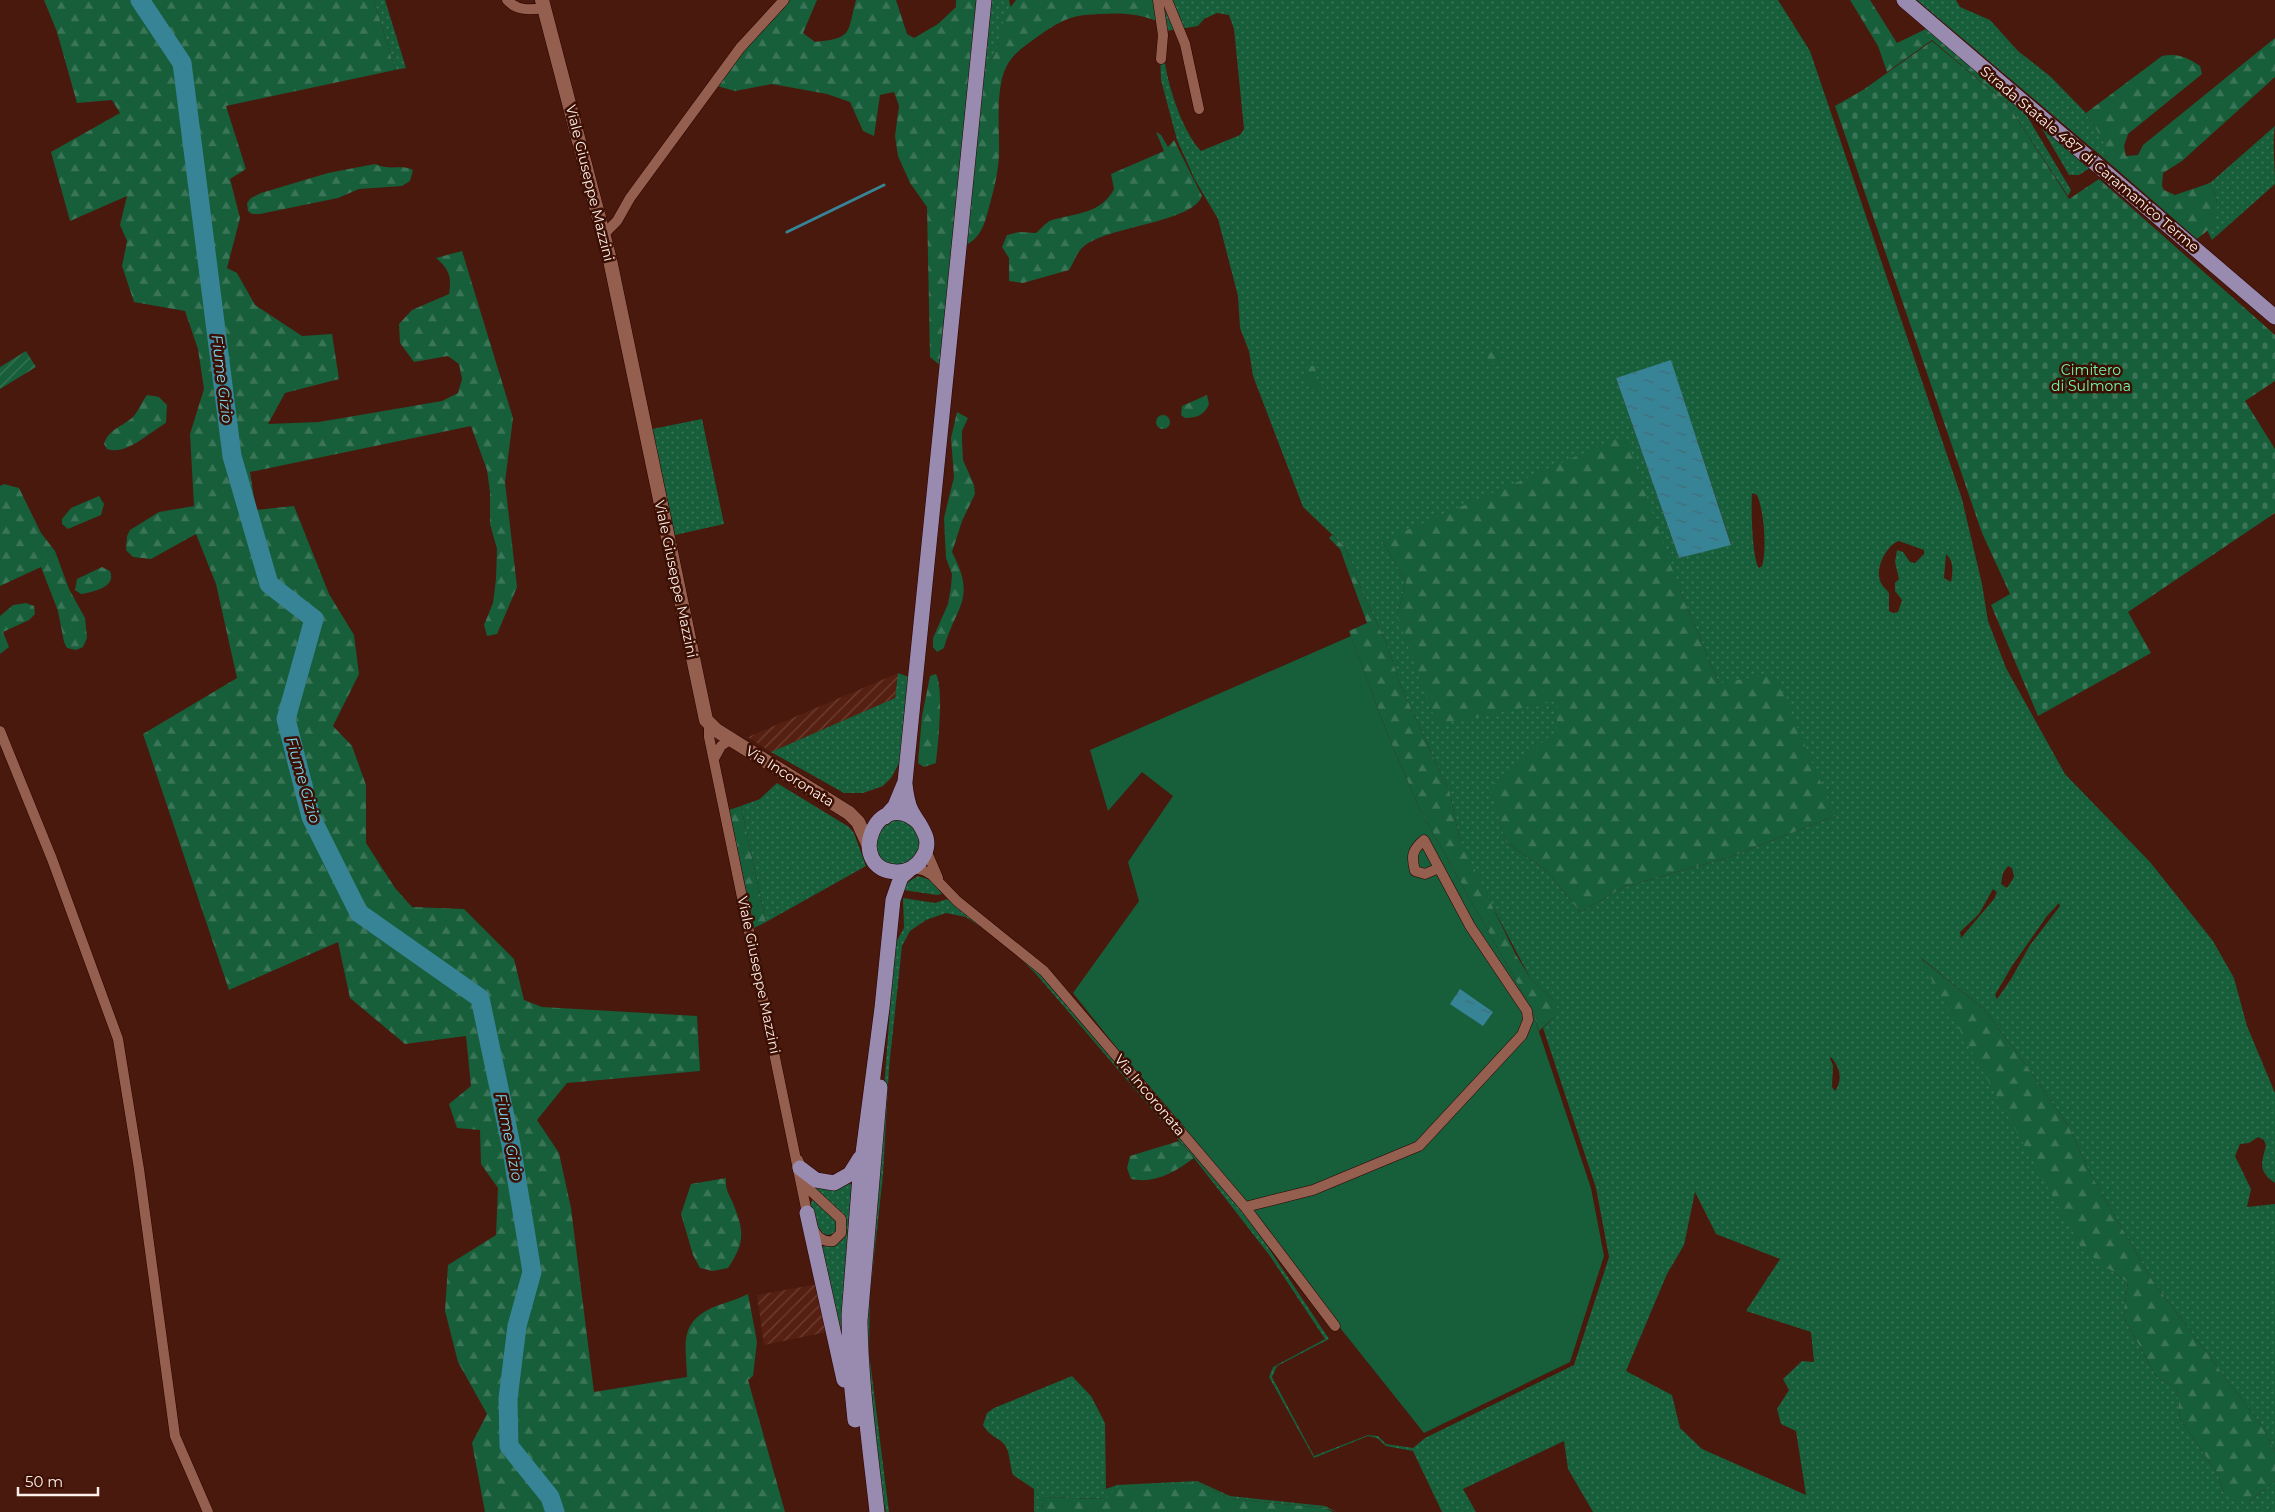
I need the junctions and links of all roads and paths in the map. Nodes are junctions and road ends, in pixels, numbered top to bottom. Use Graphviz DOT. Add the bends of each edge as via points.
graph roads {
  1 [pos="507,0"];
  2 [pos="784,0"];
  3 [pos="984,0"];
  4 [pos="1158,0"];
  5 [pos="1167,0"];
  6 [pos="1904,0"];
  7 [pos="543,4"];
  8 [pos="1161,59"];
  9 [pos="1199,109"];
  10 [pos="604,234"];
  11 [pos="2275,317"];
  12 [pos="709,724"];
  13 [pos="0,731"];
  14 [pos="731,739"];
  15 [pos="714,760"];
  16 [pos="905,782"];
  17 [pos="849,813"];
  18 [pos="883,818"];
  19 [pos="919,823"];
  20 [pos="869,846"];
  21 [pos="926,850"];
  22 [pos="882,867"];
  23 [pos="1439,868"];
  24 [pos="910,869"];
  25 [pos="942,885"];
  26 [pos="893,900"];
  27 [pos="882,1008"];
  28 [pos="862,1152"];
  29 [pos="799,1164"];
  30 [pos="1245,1207"];
  31 [pos="807,1213"];
  32 [pos="1335,1326"];
  33 [pos="855,1420"];
  34 [pos="208,1512"];
  35 [pos="877,1512"];
  1 -- 7 [label="street" via="516,8"];
  2 -- 10 [label="street" via="740,48 630,198 617,221"];
  3 -- 16 [label="main road"];
  4 -- 8 [label="street" via="1163,35"];
  5 -- 9 [label="street" via="1186,44"];
  6 -- 11 [label="main road, Strada Statale 487 di Caramanico Terme"];
  7 -- 10 [label="main road, Viale Giuseppe Mazzini"];
  10 -- 12 [label="main road, Viale Giuseppe Mazzini" via="700,696"];
  12 -- 14 [label="main road, Via Incoronata"];
  12 -- 15 [label="street, Viale Giuseppe Mazzini"];
  13 -- 34 [label="street" via="52,859 118,1038 176,1436"];
  14 -- 15 [label="street, Via Incoronata" via="718,749"];
  14 -- 17 [label="main road, Via Incoronata"];
  15 -- 29 [label="street, Viale Giuseppe Mazzini"];
  16 -- 18 [label="main road" via="896,806"];
  16 -- 19 [label="main road" via="910,808"];
  17 -- 18 [label="main road, Via Incoronata" via="868,819"];
  17 -- 20 [label="main road, Via Incoronata" via="858,822"];
  18 -- 19 [label="main road" via="903,814"];
  18 -- 20 [label="main road" via="871,831"];
  19 -- 21 [label="main road" via="926,834"];
  20 -- 22 [label="main road" via="873,858"];
  21 -- 24 [label="main road" via="921,861"];
  21 -- 25 [label="street, Via Incoronata"];
  22 -- 24 [label="main road" via="893,872"];
  22 -- 26 [label="main road"];
  23 -- 30 [label="street" via="1470,926 1527,1011 1528,1020 1522,1035 1419,1146 1313,1190"];
  24 -- 25 [label="street, Via Incoronata" via="927,872"];
  24 -- 26 [label="main road" via="901,877"];
  25 -- 30 [label="street, Via Incoronata" via="1044,971"];
  26 -- 27 [label="main road"];
  27 -- 28 [label="main road"];
  27 -- 35 [label="main road" via="878,1109 860,1321 867,1440"];
  28 -- 29 [label="main road" via="850,1174 834,1184 816,1180"];
  28 -- 33 [label="main road" via="849,1298"];
  29 -- 31 [label="street, Viale Giuseppe Mazzini"];
  29 -- 31 [label="street, Viale Giuseppe Mazzini" via="811,1191 841,1220 840,1235 831,1242 821,1239 811,1226"];
  30 -- 32 [label="street, Via Incoronata"];
  31 -- 33 [label="main road"];
  33 -- 35 [label="main road" via="868,1488"];
}
